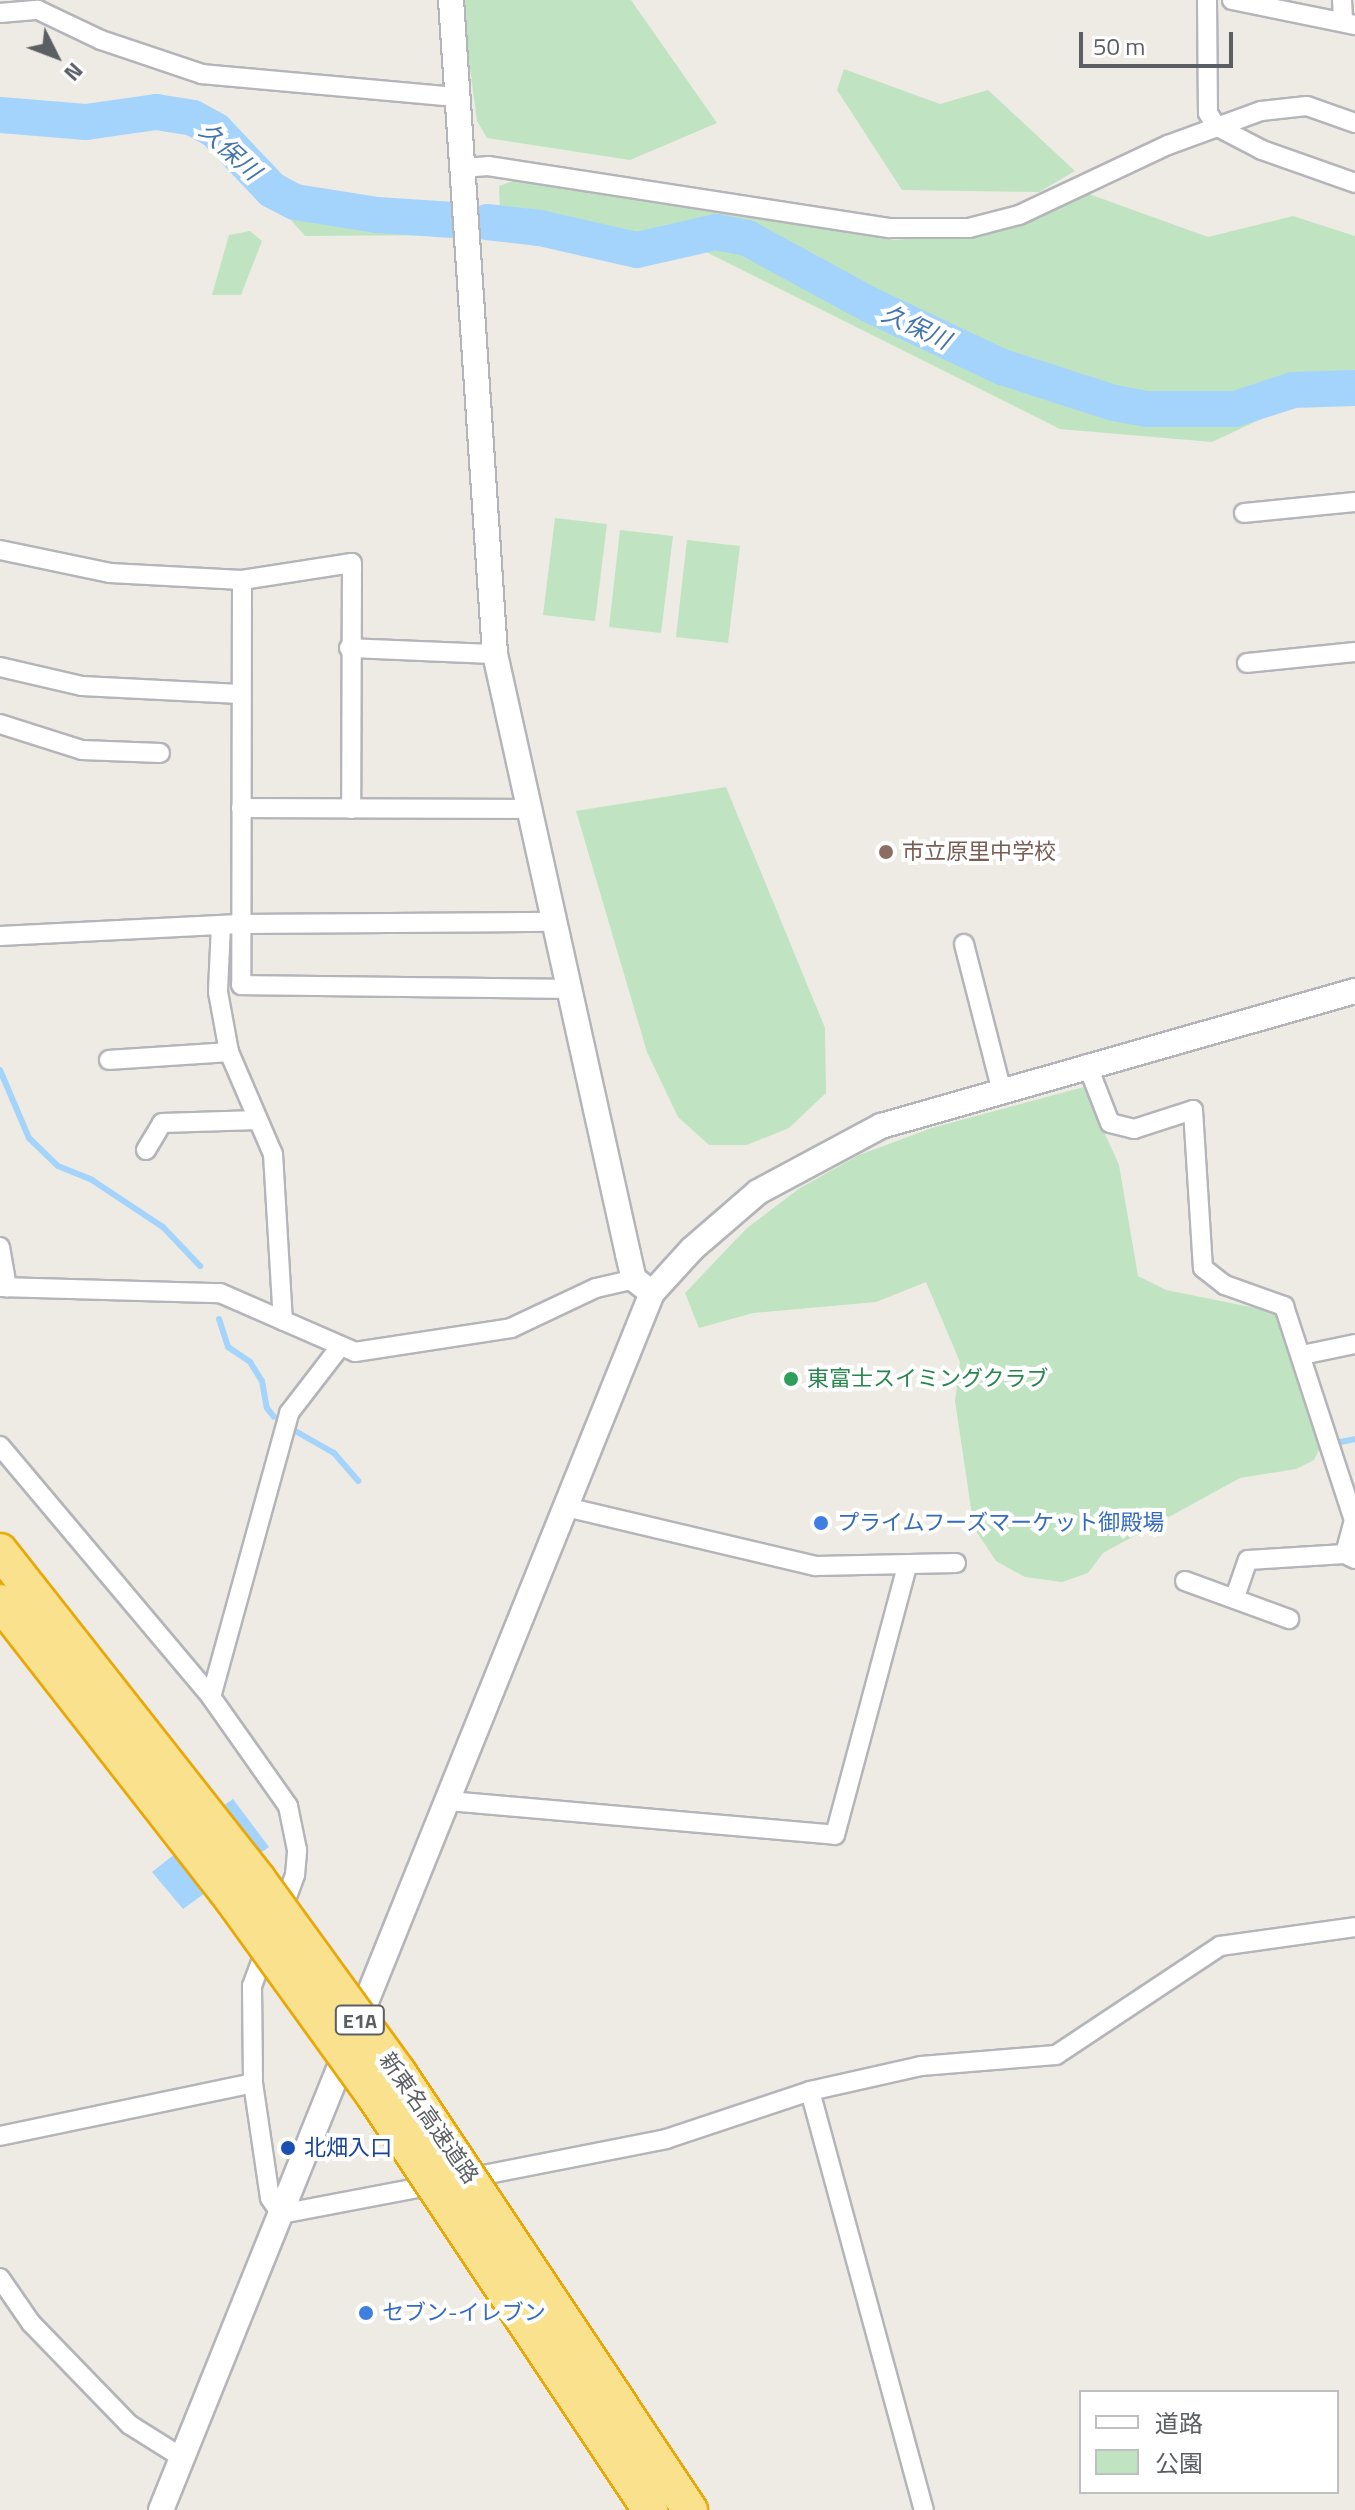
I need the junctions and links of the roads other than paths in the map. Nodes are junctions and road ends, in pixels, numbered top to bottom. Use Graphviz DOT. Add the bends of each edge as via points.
graph roads {
  1 [pos="451,0"];
  2 [pos="1207,0"];
  3 [pos="1232,0"];
  4 [pos="1342,0"];
  5 [pos="0,13"];
  6 [pos="1349,24"];
  7 [pos="455,97"];
  8 [pos="1355,123"];
  9 [pos="1216,126"];
  10 [pos="461,168"];
  11 [pos="1355,183"];
  12 [pos="1355,502"];
  13 [pos="1244,513"];
  14 [pos="0,550"];
  15 [pos="242,580"];
  16 [pos="349,648"];
  17 [pos="1355,652"];
  18 [pos="495,654"];
  19 [pos="1247,663"];
  20 [pos="0,667"];
  21 [pos="240,694"];
  22 [pos="0,724"];
  23 [pos="160,753"];
  24 [pos="241,808"];
  25 [pos="351,809"];
  26 [pos="528,809"];
  27 [pos="554,922"];
  28 [pos="230,925"];
  29 [pos="0,936"];
  30 [pos="964,944"];
  31 [pos="569,989"];
  32 [pos="1355,991"];
  33 [pos="229,1052"];
  34 [pos="109,1060"];
  35 [pos="1087,1064"];
  36 [pos="1001,1088"];
  37 [pos="258,1120"];
  38 [pos="146,1150"];
  39 [pos="0,1247"];
  40 [pos="643,1286"];
  41 [pos="4,1287"];
  42 [pos="283,1321"];
  43 [pos="1355,1344"];
  44 [pos="339,1348"];
  45 [pos="1302,1355"];
  46 [pos="0,1446"];
  47 [pos="566,1507"];
  48 [pos="0,1551"];
  49 [pos="1350,1557"];
  50 [pos="956,1563"];
  51 [pos="907,1566"];
  52 [pos="1185,1581"];
  53 [pos="1235,1597"];
  54 [pos="0,1602"];
  55 [pos="1289,1619"];
  56 [pos="211,1697"];
  57 [pos="449,1801"];
  58 [pos="1355,1927"];
  59 [pos="253,2083"];
  60 [pos="810,2091"];
  61 [pos="0,2136"];
  62 [pos="281,2214"];
  63 [pos="0,2278"];
  64 [pos="181,2457"];
  65 [pos="161,2510"];
  66 [pos="650,2510"];
  67 [pos="690,2510"];
  68 [pos="924,2510"];
  1 -- 7 [label="street"];
  2 -- 9 [label="street" via="1208,113"];
  3 -- 6 [label="street"];
  4 -- 6 [label="street"];
  5 -- 7 [label="street" via="38,10 101,40 202,74"];
  7 -- 10 [label="street"];
  8 -- 9 [label="street" via="1290,105"];
  9 -- 10 [label="street" via="1019,215 969,228 890,228 488,166"];
  9 -- 11 [label="street" via="1262,150"];
  10 -- 18 [label="street"];
  12 -- 13 [label="street"];
  14 -- 15 [label="street" via="110,573"];
  15 -- 16 [label="street" via="352,563"];
  15 -- 21 [label="street"];
  16 -- 18 [label="street"];
  16 -- 25 [label="street"];
  17 -- 19 [label="street"];
  18 -- 26 [label="street"];
  20 -- 21 [label="street" via="82,686"];
  21 -- 24 [label="street"];
  22 -- 23 [label="street" via="82,750"];
  24 -- 25 [label="street"];
  24 -- 28 [label="street"];
  25 -- 26 [label="street"];
  26 -- 27 [label="street"];
  27 -- 28 [label="street"];
  27 -- 31 [label="street"];
  28 -- 29 [label="street"];
  28 -- 31 [label="street" via="241,985"];
  28 -- 33 [label="street" via="218,992"];
  30 -- 36 [label="street"];
  31 -- 40 [label="street"];
  32 -- 35 [label="street"];
  33 -- 34 [label="street"];
  33 -- 37 [label="street"];
  35 -- 36 [label="street"];
  35 -- 45 [label="street" via="1110,1123 1134,1129 1193,1110 1203,1268 1225,1285 1284,1306"];
  36 -- 40 [label="street" via="881,1126 796,1168 758,1192"];
  37 -- 38 [label="street" via="162,1123"];
  37 -- 42 [label="street" via="273,1154"];
  39 -- 41 [label="street"];
  40 -- 44 [label="street" via="596,1288 511,1328 355,1352"];
  40 -- 47 [label="street"];
  41 -- 42 [label="street" via="191,1288 220,1293"];
  42 -- 44 [label="street"];
  43 -- 45 [label="street"];
  44 -- 56 [label="street" via="289,1413"];
  45 -- 49 [label="street" via="1354,1520"];
  46 -- 56 [label="street"];
  47 -- 51 [label="street" via="816,1566"];
  47 -- 57 [label="street"];
  48 -- 67 [label="highway, 新東名高速道路 / E1A, bridge" via="258,1879 399,2073"];
  49 -- 53 [label="street" via="1248,1560"];
  50 -- 51 [label="street"];
  51 -- 57 [label="street" via="835,1835"];
  52 -- 53 [label="street"];
  53 -- 55 [label="street"];
  54 -- 66 [label="highway, 新東名高速道路 / E1A, bridge" via="232,1899 356,2071"];
  56 -- 59 [label="street" via="284,1797 297,1850 286,1902 252,1986"];
  57 -- 62 [label="street"];
  58 -- 60 [label="street" via="1220,1946 1056,2055 921,2066"];
  59 -- 61 [label="street"];
  59 -- 62 [label="street" via="270,2198"];
  60 -- 62 [label="street" via="666,2139"];
  60 -- 68 [label="street"];
  62 -- 64 [label="street"];
  63 -- 64 [label="street" via="31,2323 130,2425"];
  64 -- 65 [label="street"];
}
